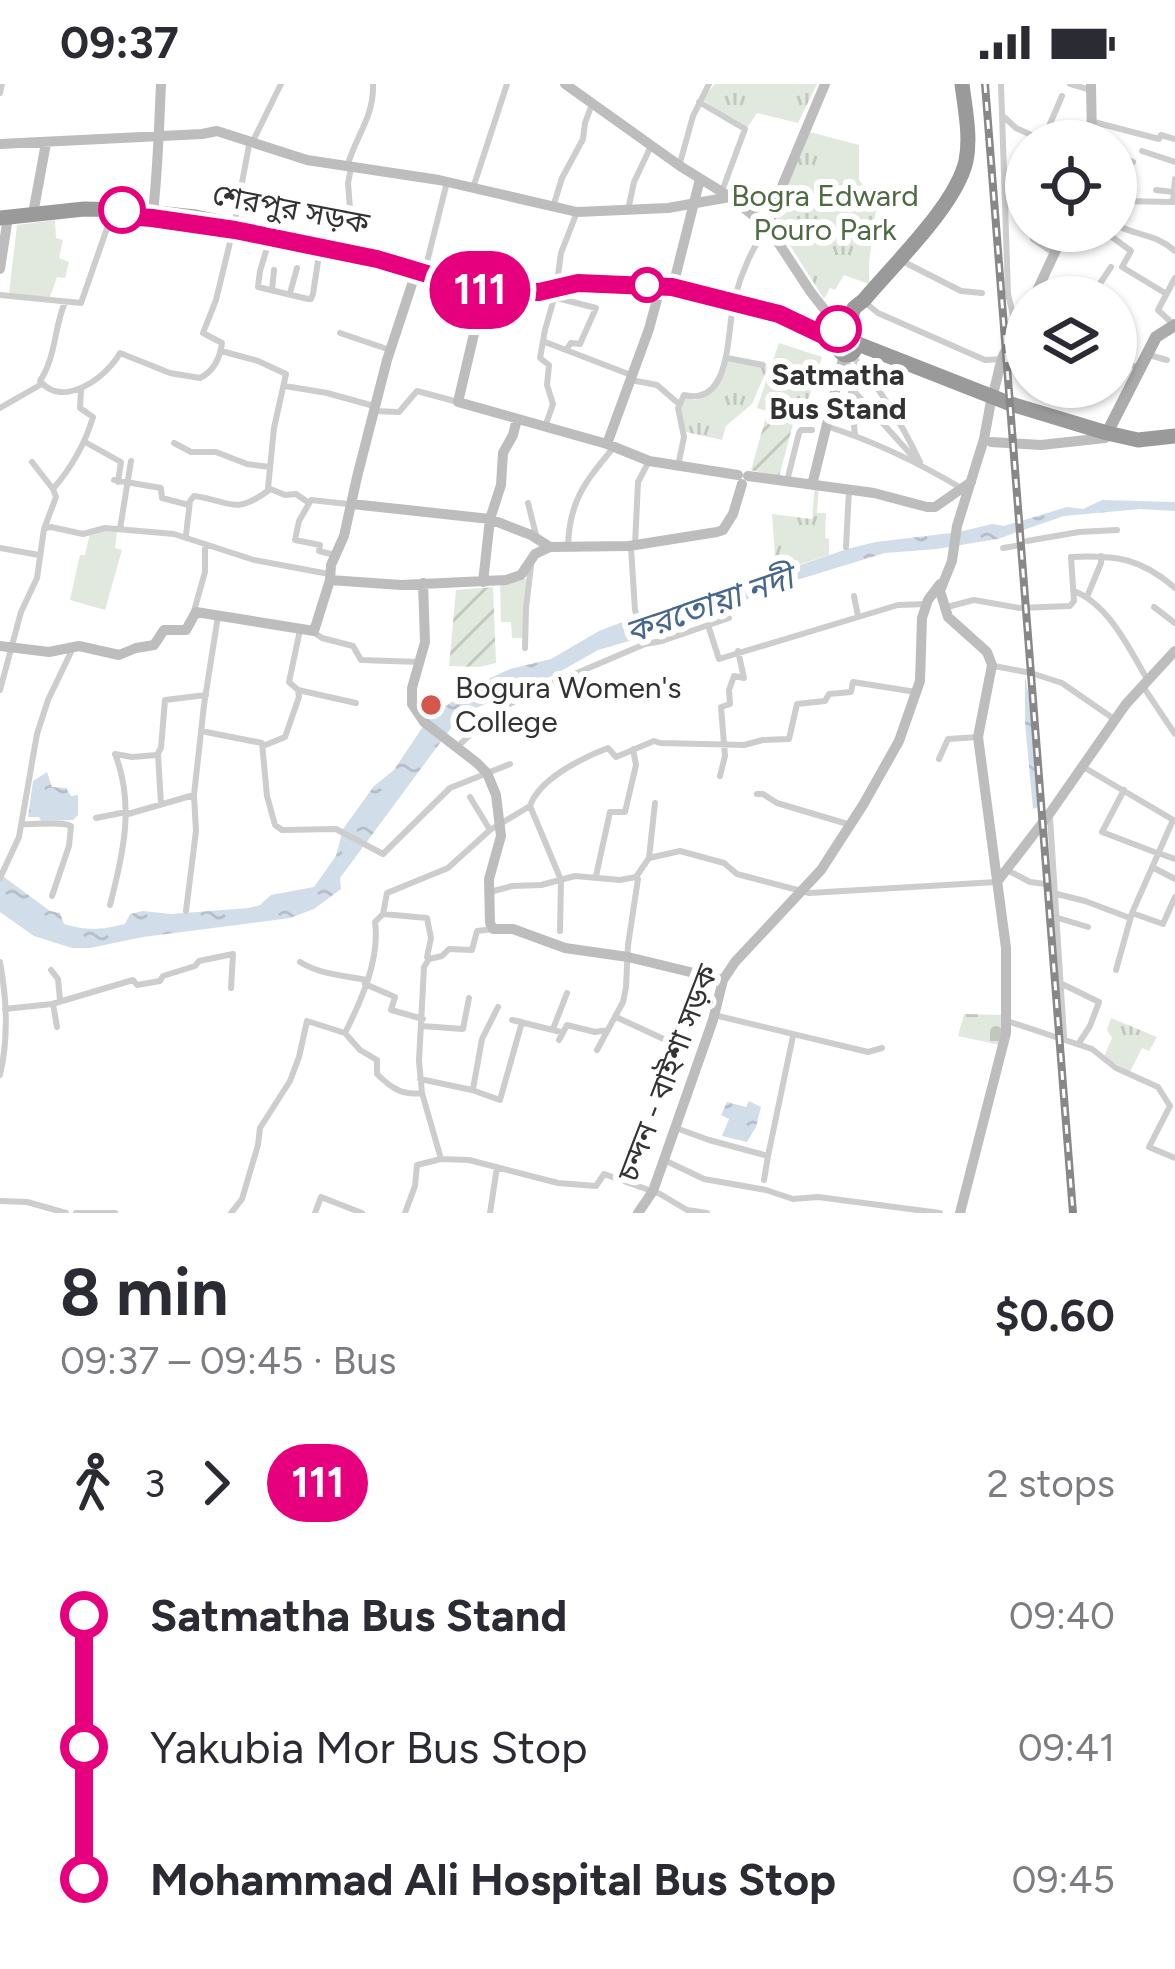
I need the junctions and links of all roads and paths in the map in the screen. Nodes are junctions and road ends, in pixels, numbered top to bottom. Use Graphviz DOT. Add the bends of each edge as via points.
graph roads {
  1 [pos="2,84"];
  2 [pos="160,84"];
  3 [pos="281,84"];
  4 [pos="373,84"];
  5 [pos="507,84"];
  6 [pos="565,84"];
  7 [pos="710,84"];
  8 [pos="964,84"];
  9 [pos="1001,84"];
  10 [pos="1070,84"];
  11 [pos="823,85"];
  12 [pos="1091,87"];
  13 [pos="0,93"];
  14 [pos="1062,96"];
  15 [pos="699,102"];
  16 [pos="592,104"];
  17 [pos="1004,117"];
  18 [pos="1007,120"];
  19 [pos="1049,120"];
  20 [pos="1092,120"];
  21 [pos="1137,133"];
  22 [pos="157,136"];
  23 [pos="1175,139"];
  24 [pos="251,140"];
  25 [pos="46,143"];
  26 [pos="0,144"];
  27 [pos="650,146"];
  28 [pos="1142,152"];
  29 [pos="1175,162"];
  30 [pos="680,166"];
  31 [pos="349,167"];
  32 [pos="700,178"];
  33 [pos="1175,179"];
  34 [pos="447,182"];
  35 [pos="473,188"];
  36 [pos="1156,190"];
  37 [pos="726,194"];
  38 [pos="1174,199"];
  39 [pos="1137,200"];
  40 [pos="695,203"];
  41 [pos="553,207"];
  42 [pos="350,209"];
  43 [pos="628,210"];
  44 [pos="112,212"];
  45 [pos="153,212"];
  46 [pos="578,212"];
  47 [pos="33,214"];
  48 [pos="4,221"];
  49 [pos="233,227"];
  50 [pos="768,227"];
  51 [pos="1137,233"];
  52 [pos="270,238"];
  53 [pos="320,248"];
  54 [pos="1175,251"];
  55 [pos="1130,252"];
  56 [pos="1054,253"];
  57 [pos="1111,267"];
  58 [pos="297,268"];
  59 [pos="0,269"];
  60 [pos="420,269"];
  61 [pos="896,269"];
  62 [pos="274,270"];
  63 [pos="1008,276"];
  64 [pos="1044,276"];
  65 [pos="1105,276"];
  66 [pos="1175,278"];
  67 [pos="666,283"];
  68 [pos="484,289"];
  69 [pos="552,289"];
  70 [pos="272,291"];
  71 [pos="982,292"];
  72 [pos="1166,293"];
  73 [pos="290,294"];
  74 [pos="0,295"];
  75 [pos="871,298"];
  76 [pos="65,302"];
  77 [pos="733,302"];
  78 [pos="1174,325"];
  79 [pos="340,333"];
  80 [pos="545,342"];
  81 [pos="843,343"];
  82 [pos="390,350"];
  83 [pos="566,350"];
  84 [pos="220,351"];
  85 [pos="1005,354"];
  86 [pos="1146,354"];
  87 [pos="727,358"];
  88 [pos="1001,359"];
  89 [pos="1167,360"];
  90 [pos="763,365"];
  91 [pos="1138,368"];
  92 [pos="630,377"];
  93 [pos="40,385"];
  94 [pos="284,386"];
  95 [pos="850,388"];
  96 [pos="80,390"];
  97 [pos="991,399"];
  98 [pos="458,402"];
  99 [pos="679,404"];
  100 [pos="0,408"];
  101 [pos="374,408"];
  102 [pos="518,419"];
  103 [pos="545,427"];
  104 [pos="820,428"];
  105 [pos="855,436"];
  106 [pos="1106,436"];
  107 [pos="1175,439"];
  108 [pos="85,442"];
  109 [pos="174,442"];
  110 [pos="986,442"];
  111 [pos="610,445"];
  112 [pos="131,461"];
  113 [pos="649,461"];
  114 [pos="32,462"];
  115 [pos="921,465"];
  116 [pos="678,466"];
  117 [pos="270,467"];
  118 [pos="744,479"];
  119 [pos="120,482"];
  120 [pos="787,483"];
  121 [pos="811,484"];
  122 [pos="966,485"];
  123 [pos="53,489"];
  124 [pos="269,490"];
  125 [pos="849,490"];
  126 [pos="528,502"];
  127 [pos="309,503"];
  128 [pos="352,504"];
  129 [pos="189,506"];
  130 [pos="490,519"];
  131 [pos="44,529"];
  132 [pos="120,530"];
  133 [pos="1117,530"];
  134 [pos="186,537"];
  135 [pos="534,537"];
  136 [pos="205,544"];
  137 [pos="633,545"];
  138 [pos="550,547"];
  139 [pos="568,547"];
  140 [pos="846,547"];
  141 [pos="0,548"];
  142 [pos="1003,548"];
  143 [pos="38,555"];
  144 [pos="334,555"];
  145 [pos="1101,556"];
  146 [pos="533,560"];
  147 [pos="330,577"];
  148 [pos="483,582"];
  149 [pos="942,582"];
  150 [pos="423,583"];
  151 [pos="1175,588"];
  152 [pos="1074,592"];
  153 [pos="854,596"];
  154 [pos="1087,596"];
  155 [pos="926,604"];
  156 [pos="1154,607"];
  157 [pos="943,608"];
  158 [pos="195,612"];
  159 [pos="218,616"];
  160 [pos="858,616"];
  161 [pos="729,618"];
  162 [pos="1175,623"];
  163 [pos="708,626"];
  164 [pos="306,631"];
  165 [pos="645,644"];
  166 [pos="6,646"];
  167 [pos="74,646"];
  168 [pos="526,648"];
  169 [pos="738,651"];
  170 [pos="1175,651"];
  171 [pos="420,662"];
  172 [pos="992,665"];
  173 [pos="1144,682"];
  174 [pos="0,690"];
  175 [pos="298,690"];
  176 [pos="918,692"];
  177 [pos="206,695"];
  178 [pos="356,703"];
  179 [pos="1114,719"];
  180 [pos="206,732"];
  181 [pos="1175,734"];
  182 [pos="978,736"];
  183 [pos="724,744"];
  184 [pos="262,746"];
  185 [pos="457,747"];
  186 [pos="633,749"];
  187 [pos="158,754"];
  188 [pos="939,758"];
  189 [pos="510,764"];
  190 [pos="1082,766"];
  191 [pos="487,773"];
  192 [pos="720,776"];
  193 [pos="1124,790"];
  194 [pos="757,794"];
  195 [pos="194,795"];
  196 [pos="470,797"];
  197 [pos="655,803"];
  198 [pos="162,805"];
  199 [pos="530,806"];
  200 [pos="126,813"];
  201 [pos="1048,815"];
  202 [pos="96,818"];
  203 [pos="1174,820"];
  204 [pos="22,824"];
  205 [pos="850,825"];
  206 [pos="495,828"];
  207 [pos="1158,853"];
  208 [pos="650,858"];
  209 [pos="1175,859"];
  210 [pos="1152,867"];
  211 [pos="1006,870"];
  212 [pos="638,875"];
  213 [pos="596,877"];
  214 [pos="0,878"];
  215 [pos="1175,879"];
  216 [pos="561,880"];
  217 [pos="998,882"];
  218 [pos="1053,889"];
  219 [pos="490,892"];
  220 [pos="801,892"];
  221 [pos="52,896"];
  222 [pos="1175,897"];
  223 [pos="110,905"];
  224 [pos="186,911"];
  225 [pos="383,914"];
  226 [pos="1131,916"];
  227 [pos="1055,917"];
  228 [pos="1088,927"];
  229 [pos="493,928"];
  230 [pos="560,931"];
  231 [pos="628,957"];
  232 [pos="426,961"];
  233 [pos="0,962"];
  234 [pos="300,962"];
  235 [pos="51,970"];
  236 [pos="1116,970"];
  237 [pos="723,980"];
  238 [pos="365,982"];
  239 [pos="1060,983"];
  240 [pos="231,988"];
  241 [pos="567,993"];
  242 [pos="457,995"];
  243 [pos="56,1003"];
  244 [pos="498,1007"];
  245 [pos="5,1009"];
  246 [pos="714,1016"];
  247 [pos="616,1017"];
  248 [pos="1007,1021"];
  249 [pos="422,1022"];
  250 [pos="57,1027"];
  251 [pos="608,1030"];
  252 [pos="345,1033"];
  253 [pos="558,1034"];
  254 [pos="793,1036"];
  255 [pos="1064,1039"];
  256 [pos="1079,1043"];
  257 [pos="680,1047"];
  258 [pos="882,1048"];
  259 [pos="597,1050"];
  260 [pos="0,1075"];
  261 [pos="420,1079"];
  262 [pos="472,1090"];
  263 [pos="422,1093"];
  264 [pos="676,1127"];
  265 [pos="768,1156"];
  266 [pos="1175,1158"];
  267 [pos="441,1160"];
  268 [pos="664,1160"];
  269 [pos="497,1167"];
  270 [pos="764,1180"];
  271 [pos="653,1191"];
  272 [pos="0,1201"];
  273 [pos="66,1213"];
  274 [pos="76,1213"];
  275 [pos="115,1213"];
  276 [pos="231,1213"];
  277 [pos="315,1213"];
  278 [pos="362,1213"];
  279 [pos="405,1213"];
  280 [pos="490,1213"];
  281 [pos="638,1213"];
  282 [pos="707,1213"];
  283 [pos="940,1213"];
  284 [pos="960,1213"];
  1 -- 13 [label="street"];
  2 -- 22 [label="street"];
  3 -- 24 [label="street"];
  4 -- 31 [label="street" via="372,112"];
  5 -- 35 [label="street"];
  6 -- 16 [label="street"];
  7 -- 15 [label="street"];
  8 -- 61 [label="highway" via="971,160 964,180"];
  9 -- 17 [label="street"];
  10 -- 12 [label="street"];
  11 -- 50 [label="street"];
  12 -- 20 [label="street"];
  14 -- 19 [label="street"];
  15 -- 30 [label="street"];
  15 -- 37 [label="street" via="745,129"];
  16 -- 27 [label="street"];
  16 -- 41 [label="street"];
  17 -- 18 [label="street"];
  17 -- 63 [label="street"];
  21 -- 23 [label="street"];
  22 -- 24 [label="street" via="217,130"];
  22 -- 25 [label="street"];
  22 -- 45 [label="street"];
  24 -- 31 [label="street"];
  24 -- 49 [label="street"];
  25 -- 26 [label="street"];
  25 -- 47 [label="street"];
  27 -- 30 [label="street"];
  27 -- 43 [label="street"];
  28 -- 29 [label="street"];
  30 -- 32 [label="street"];
  31 -- 34 [label="street"];
  31 -- 42 [label="street"];
  32 -- 37 [label="street"];
  32 -- 40 [label="street"];
  33 -- 38 [label="street"];
  34 -- 35 [label="street"];
  34 -- 60 [label="street"];
  35 -- 41 [label="street"];
  36 -- 38 [label="street"];
  37 -- 40 [label="street"];
  37 -- 50 [label="street"];
  38 -- 39 [label="street"];
  40 -- 43 [label="street"];
  40 -- 67 [label="street"];
  41 -- 46 [label="street"];
  43 -- 46 [label="street"];
  44 -- 45 [label="highway, শেরপুর সড়ক"];
  44 -- 47 [label="highway, শেরপুর সড়ক"];
  44 -- 48 [label="highway, শেরপুর সড়ক"];
  44 -- 49 [label="highway, শেরপুর সড়ক"];
  44 -- 76 [label="street" via="82,302"];
  45 -- 49 [label="highway, শেরপুর সড়ক"];
  46 -- 69 [label="street"];
  47 -- 48 [label="highway, শেরপুর সড়ক"];
  48 -- 59 [label="street"];
  49 -- 52 [label="highway, শেরপুর সড়ক"];
  49 -- 60 [label="highway, শেরপুর সড়ক"];
  49 -- 84 [label="street" via="203,333 222,343"];
  50 -- 77 [label="street"];
  50 -- 81 [label="street"];
  51 -- 54 [label="street"];
  52 -- 53 [label="highway, শেরপুর সড়ক"];
  52 -- 70 [label="street" via="258,282"];
  53 -- 60 [label="highway, শেরপুর সড়ক"];
  53 -- 73 [label="street" via="312,297"];
  55 -- 72 [label="street" via="1122,267"];
  56 -- 64 [label="street"];
  57 -- 65 [label="street"];
  58 -- 73 [label="street"];
  60 -- 68 [label="highway, শেরপুর সড়ক"];
  60 -- 82 [label="street"];
  61 -- 71 [label="street"];
  61 -- 75 [label="highway"];
  62 -- 70 [label="street"];
  66 -- 72 [label="street"];
  67 -- 69 [label="highway, শেরপুর সড়ক" via="597,278"];
  67 -- 77 [label="highway, শেরপুর সড়ক"];
  67 -- 92 [label="street"];
  68 -- 69 [label="highway, শেরপুর সড়ক"];
  68 -- 98 [label="street"];
  69 -- 80 [label="street"];
  69 -- 83 [label="street" via="596,308 580,344"];
  70 -- 73 [label="street"];
  72 -- 78 [label="street" via="1158,310"];
  74 -- 76 [label="street"];
  75 -- 81 [label="highway"];
  75 -- 88 [label="street" via="878,313 985,360"];
  76 -- 93 [label="street"];
  77 -- 81 [label="highway, শেরপুর সড়ক" via="781,309"];
  77 -- 87 [label="street"];
  78 -- 86 [label="main road"];
  79 -- 82 [label="street"];
  80 -- 83 [label="street"];
  80 -- 103 [label="street" via="541,358 553,404"];
  81 -- 95 [label="street"];
  81 -- 97 [label="highway, শেরপুর সড়ক"];
  81 -- 104 [label="street"];
  81 -- 115 [label="street" via="879,387"];
  82 -- 101 [label="street"];
  83 -- 92 [label="street"];
  84 -- 94 [label="street" via="283,370"];
  84 -- 96 [label="street" via="211,371 196,379 120,353"];
  85 -- 88 [label="street"];
  86 -- 89 [label="street"];
  86 -- 91 [label="main road"];
  87 -- 90 [label="street"];
  87 -- 99 [label="street" via="707,393 684,395"];
  88 -- 97 [label="street"];
  91 -- 106 [label="main road"];
  92 -- 99 [label="street" via="657,385"];
  92 -- 111 [label="street"];
  93 -- 96 [label="street"];
  93 -- 100 [label="street"];
  94 -- 101 [label="street"];
  94 -- 117 [label="street"];
  95 -- 105 [label="street"];
  95 -- 115 [label="street"];
  96 -- 108 [label="street" via="80,408 93,416"];
  97 -- 106 [label="highway, শেরপুর সড়ক"];
  97 -- 110 [label="street"];
  98 -- 101 [label="street" via="417,391 399,412"];
  98 -- 102 [label="street"];
  99 -- 116 [label="street"];
  101 -- 128 [label="street"];
  102 -- 103 [label="street"];
  102 -- 130 [label="street"];
  103 -- 111 [label="street"];
  104 -- 105 [label="street"];
  104 -- 120 [label="street" via="799,433"];
  104 -- 121 [label="street"];
  105 -- 115 [label="street"];
  106 -- 107 [label="highway, শেরপুর সড়ক"];
  106 -- 110 [label="street"];
  108 -- 119 [label="street" via="122,463"];
  108 -- 123 [label="street"];
  109 -- 117 [label="street"];
  110 -- 122 [label="street"];
  111 -- 113 [label="street"];
  111 -- 139 [label="street" via="570,514"];
  112 -- 119 [label="street"];
  113 -- 116 [label="street"];
  113 -- 137 [label="street" via="638,482"];
  114 -- 123 [label="street"];
  115 -- 122 [label="street"];
  116 -- 118 [label="street"];
  117 -- 124 [label="street"];
  118 -- 120 [label="street"];
  118 -- 137 [label="street" via="723,530"];
  119 -- 129 [label="street" via="161,488 162,498"];
  119 -- 132 [label="street"];
  120 -- 121 [label="street"];
  121 -- 125 [label="street"];
  122 -- 125 [label="street" via="935,507"];
  122 -- 149 [label="street"];
  123 -- 131 [label="street"];
  124 -- 127 [label="street"];
  124 -- 129 [label="street" via="246,506 200,496"];
  125 -- 140 [label="street"];
  126 -- 135 [label="street"];
  127 -- 128 [label="street"];
  127 -- 144 [label="street" via="295,541"];
  128 -- 130 [label="street"];
  128 -- 144 [label="street"];
  129 -- 134 [label="street"];
  130 -- 135 [label="street"];
  130 -- 148 [label="street"];
  131 -- 132 [label="street"];
  131 -- 143 [label="street"];
  132 -- 134 [label="street"];
  133 -- 142 [label="street"];
  134 -- 136 [label="street"];
  135 -- 138 [label="street"];
  135 -- 146 [label="street"];
  136 -- 147 [label="street"];
  136 -- 158 [label="street"];
  137 -- 139 [label="street"];
  137 -- 165 [label="street"];
  138 -- 139 [label="street"];
  138 -- 146 [label="street"];
  141 -- 143 [label="street"];
  143 -- 166 [label="street" via="38,578"];
  144 -- 147 [label="street"];
  145 -- 151 [label="street" via="1145,565"];
  145 -- 152 [label="street" via="1071,557"];
  145 -- 154 [label="street"];
  146 -- 148 [label="street" via="521,574"];
  146 -- 168 [label="street"];
  147 -- 150 [label="street"];
  147 -- 164 [label="street"];
  148 -- 150 [label="street"];
  149 -- 155 [label="street"];
  149 -- 157 [label="street"];
  150 -- 171 [label="street"];
  152 -- 154 [label="street"];
  152 -- 157 [label="street" via="1070,606 974,600"];
  153 -- 160 [label="street"];
  154 -- 173 [label="street"];
  155 -- 160 [label="street"];
  155 -- 176 [label="street, চন্দন - বাইশা সড়ক"];
  156 -- 162 [label="street"];
  157 -- 172 [label="street"];
  158 -- 159 [label="street"];
  158 -- 167 [label="street" via="186,630 164,630 150,647 116,655"];
  159 -- 164 [label="street"];
  159 -- 177 [label="street"];
  160 -- 169 [label="street"];
  161 -- 163 [label="street"];
  163 -- 165 [label="street"];
  163 -- 169 [label="street" via="718,658"];
  164 -- 171 [label="street" via="353,646 358,659"];
  164 -- 175 [label="street" via="289,682"];
  165 -- 185 [label="street" via="493,712"];
  166 -- 167 [label="street"];
  166 -- 174 [label="street"];
  167 -- 204 [label="street" via="37,734"];
  169 -- 183 [label="street" via="744,678 734,676 730,704 721,707"];
  170 -- 173 [label="street"];
  171 -- 185 [label="street" via="412,704"];
  172 -- 179 [label="street" via="1062,683"];
  172 -- 182 [label="street"];
  173 -- 179 [label="street"];
  173 -- 181 [label="street"];
  175 -- 178 [label="street"];
  175 -- 184 [label="street" via="285,737"];
  176 -- 183 [label="street" via="853,682 851,692 797,704 789,739"];
  176 -- 205 [label="street, চন্দন - বাইশা সড়ক"];
  177 -- 187 [label="street" via="165,700"];
  177 -- 195 [label="street"];
  179 -- 190 [label="street"];
  180 -- 184 [label="street"];
  182 -- 188 [label="street" via="947,739"];
  182 -- 217 [label="street"];
  183 -- 186 [label="street" via="653,741"];
  183 -- 192 [label="street"];
  184 -- 191 [label="street" via="275,825 342,830 383,854 451,788"];
  185 -- 191 [label="street"];
  186 -- 199 [label="street" via="616,757 608,748 596,753 542,788"];
  186 -- 213 [label="street" via="625,812 610,812"];
  187 -- 198 [label="street"];
  187 -- 200 [label="street" via="115,754"];
  189 -- 191 [label="street"];
  190 -- 193 [label="street"];
  190 -- 201 [label="street"];
  191 -- 206 [label="street"];
  193 -- 203 [label="street"];
  193 -- 207 [label="street" via="1102,832"];
  194 -- 205 [label="street"];
  195 -- 198 [label="street"];
  195 -- 224 [label="street"];
  196 -- 206 [label="street"];
  197 -- 208 [label="street"];
  198 -- 200 [label="street"];
  199 -- 206 [label="street"];
  199 -- 216 [label="street"];
  200 -- 202 [label="street"];
  200 -- 223 [label="street"];
  201 -- 211 [label="street"];
  201 -- 218 [label="street"];
  203 -- 207 [label="street"];
  204 -- 214 [label="street"];
  204 -- 221 [label="street" via="71,826"];
  205 -- 220 [label="street, চন্দন - বাইশা সড়ক"];
  206 -- 219 [label="street" via="501,836"];
  206 -- 225 [label="street" via="448,868 387,893"];
  207 -- 209 [label="street"];
  207 -- 210 [label="street"];
  208 -- 212 [label="street"];
  208 -- 220 [label="street" via="680,851"];
  210 -- 215 [label="street"];
  210 -- 226 [label="street"];
  211 -- 217 [label="street"];
  211 -- 218 [label="street"];
  212 -- 213 [label="street"];
  212 -- 231 [label="street"];
  213 -- 216 [label="street"];
  216 -- 219 [label="street"];
  216 -- 230 [label="street"];
  217 -- 220 [label="street"];
  217 -- 248 [label="street"];
  218 -- 226 [label="street"];
  218 -- 227 [label="street"];
  219 -- 229 [label="street"];
  220 -- 237 [label="street, চন্দন - বাইশা সড়ক"];
  222 -- 226 [label="street" via="1162,924"];
  225 -- 232 [label="street" via="427,918"];
  225 -- 238 [label="street"];
  226 -- 236 [label="street"];
  227 -- 228 [label="street"];
  227 -- 239 [label="street"];
  229 -- 231 [label="street"];
  229 -- 232 [label="street" via="477,931 472,950 449,949"];
  231 -- 237 [label="street"];
  231 -- 247 [label="street"];
  232 -- 249 [label="street"];
  233 -- 245 [label="street"];
  234 -- 238 [label="street"];
  235 -- 243 [label="street"];
  237 -- 246 [label="street, চন্দন - বাইশা সড়ক"];
  238 -- 249 [label="street" via="395,997 391,1010"];
  238 -- 252 [label="street"];
  239 -- 255 [label="street"];
  239 -- 256 [label="street" via="1100,1002"];
  240 -- 243 [label="street" via="233,954 160,981 133,980"];
  241 -- 253 [label="street"];
  242 -- 249 [label="street" via="471,999 463,1029"];
  243 -- 245 [label="street"];
  243 -- 250 [label="street"];
  244 -- 262 [label="street"];
  245 -- 260 [label="street"];
  246 -- 254 [label="street"];
  246 -- 264 [label="street, চন্দন - বাইশা সড়ক"];
  247 -- 251 [label="street"];
  247 -- 257 [label="street"];
  248 -- 255 [label="street"];
  248 -- 284 [label="street"];
  249 -- 261 [label="street"];
  251 -- 253 [label="street" via="567,1025"];
  251 -- 259 [label="street"];
  252 -- 263 [label="street" via="377,1060 377,1074 392,1089"];
  252 -- 276 [label="street" via="307,1022 290,1081 260,1128"];
  253 -- 262 [label="street" via="512,1020 522,1022 500,1100"];
  254 -- 258 [label="street"];
  254 -- 265 [label="street"];
  255 -- 256 [label="street"];
  256 -- 266 [label="street" via="1158,1087 1170,1106 1149,1147"];
  261 -- 262 [label="street"];
  261 -- 263 [label="street"];
  263 -- 267 [label="street"];
  264 -- 265 [label="street"];
  264 -- 268 [label="street, চন্দন - বাইশা সড়ক"];
  265 -- 270 [label="street"];
  267 -- 269 [label="street"];
  267 -- 279 [label="street" via="417,1165"];
  268 -- 271 [label="street, চন্দন - বাইশা সড়ক"];
  268 -- 283 [label="street" via="704,1179 793,1199"];
  269 -- 271 [label="street" via="596,1186 604,1174"];
  269 -- 280 [label="street"];
  271 -- 281 [label="street, চন্দন - বাইশা সড়ক"];
  271 -- 282 [label="street"];
  272 -- 273 [label="street"];
  274 -- 275 [label="street"];
  277 -- 278 [label="street" via="321,1197"];
}
